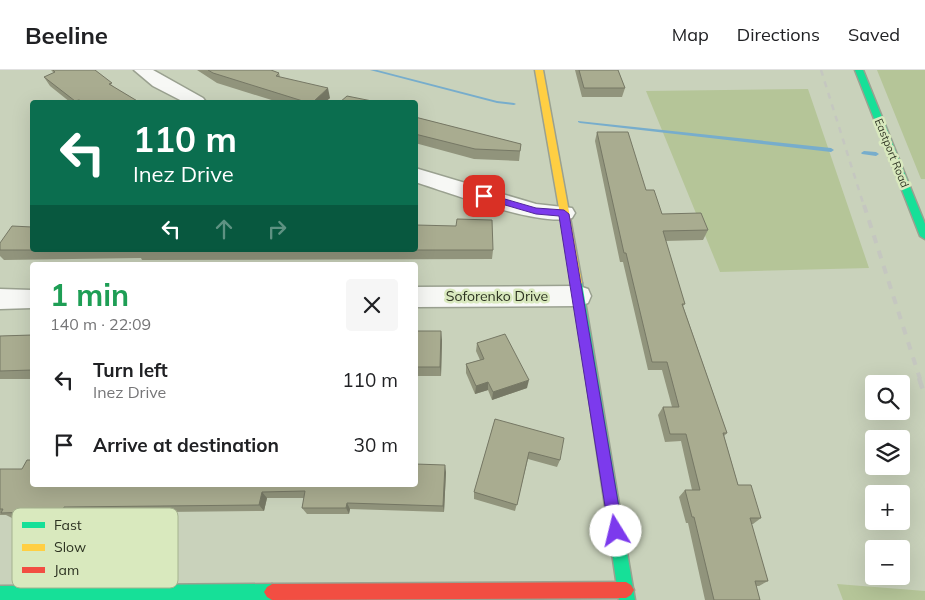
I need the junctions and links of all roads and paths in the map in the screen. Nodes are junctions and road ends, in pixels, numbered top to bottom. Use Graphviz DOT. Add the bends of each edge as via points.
graph roads {
  1 [pos="142,70"];
  2 [pos="539,70"];
  3 [pos="859,70"];
  4 [pos="193,100"];
  5 [pos="418,176"];
  6 [pos="918,203"];
  7 [pos="564,214"];
  8 [pos="925,236"];
  9 [pos="578,296"];
  10 [pos="418,297"];
  11 [pos="0,299"];
  12 [pos="30,299"];
  13 [pos="0,594"];
  14 [pos="627,595"];
  1 -- 4 [label="street"];
  2 -- 7 [label="street"];
  3 -- 6 [label="street, Eastport Road"];
  5 -- 7 [label="street" via="536,211"];
  6 -- 8 [label="street, Eastport Road"];
  7 -- 9 [label="street"];
  9 -- 10 [label="street, Soforenko Drive"];
  9 -- 14 [label="street"];
  11 -- 12 [label="street"];
  13 -- 14 [label="street"];
}
